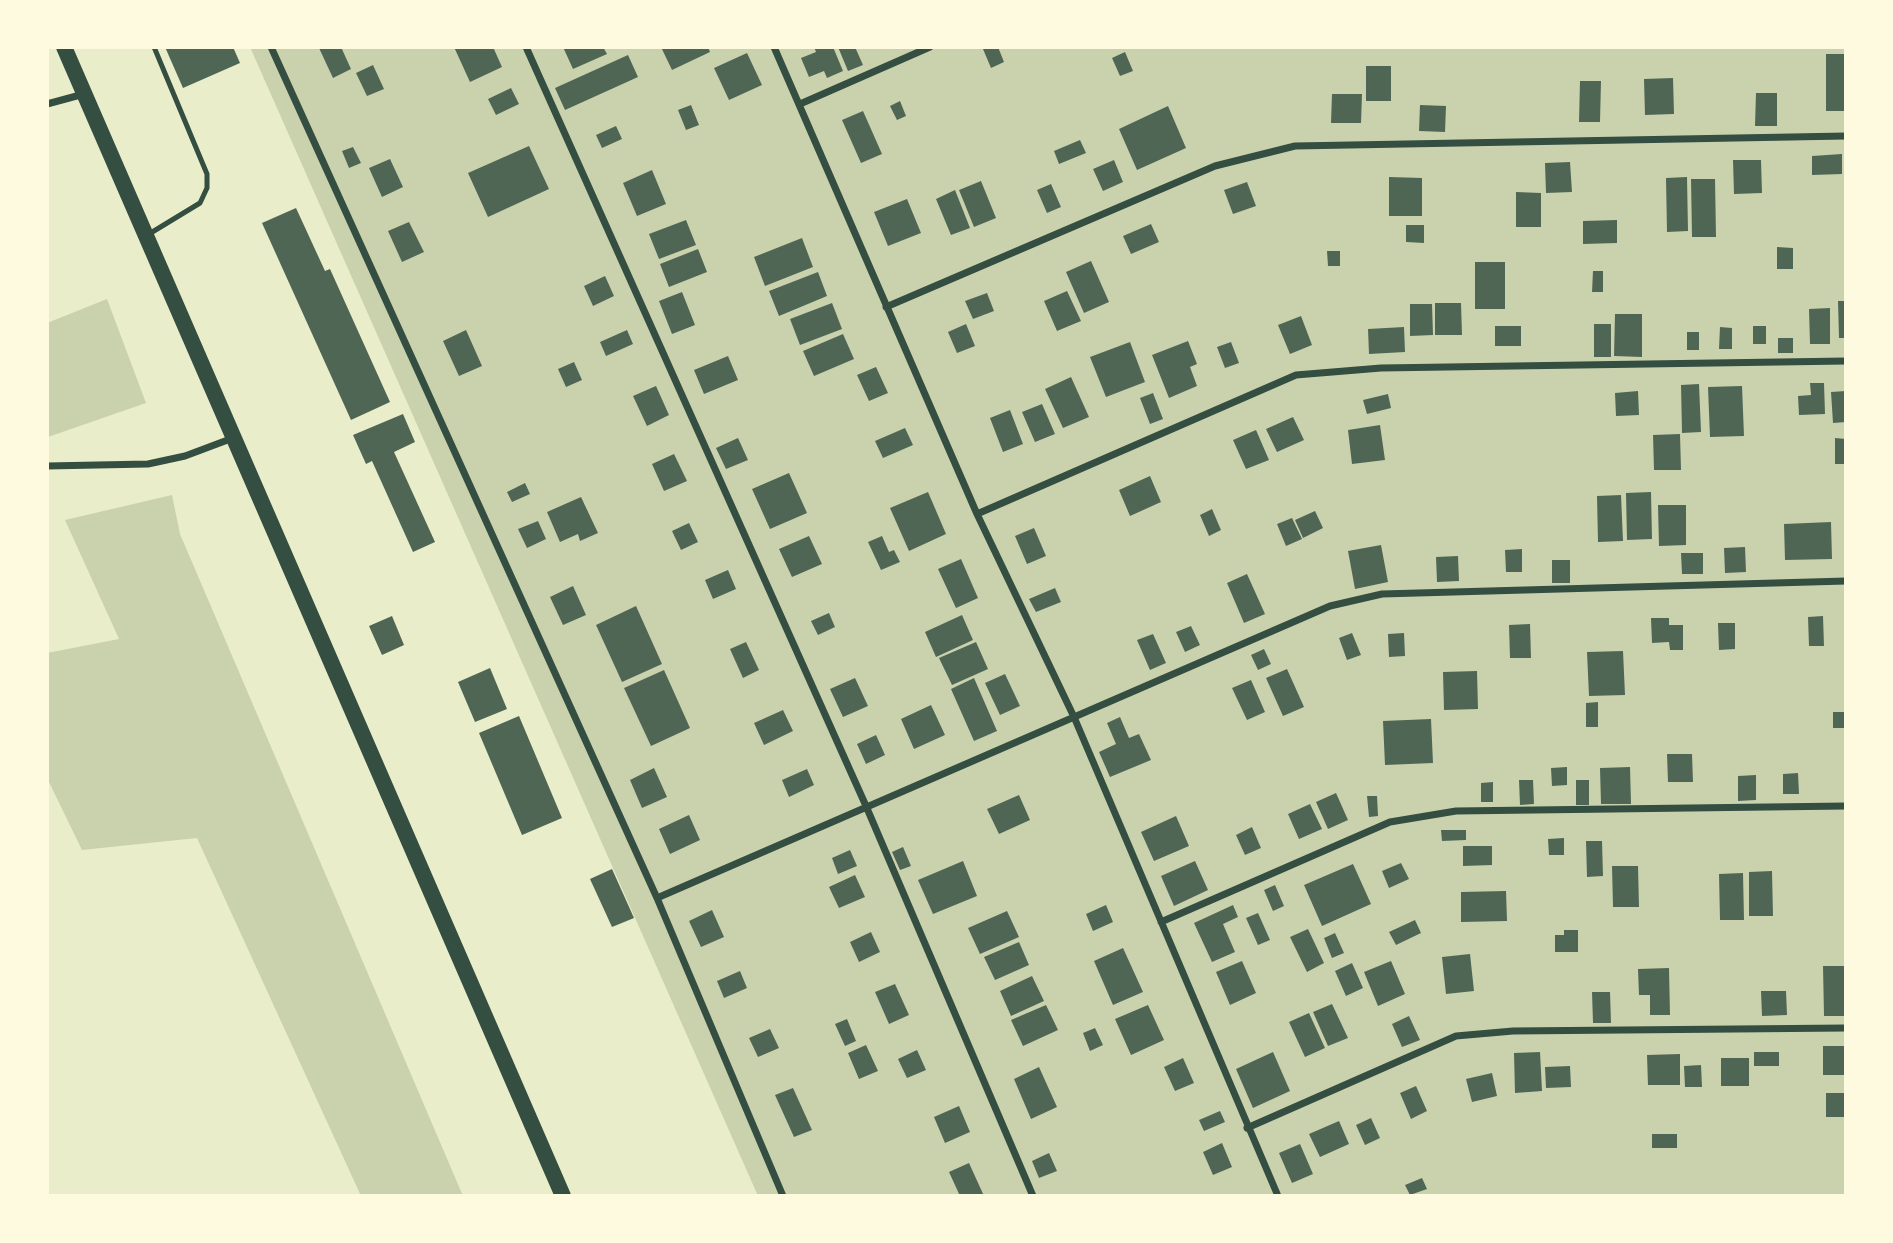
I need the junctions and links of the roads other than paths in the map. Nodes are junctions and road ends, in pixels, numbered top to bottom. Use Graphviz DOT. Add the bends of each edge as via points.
graph roads {
  1 [pos="64,47"];
  2 [pos="154,47"];
  3 [pos="271,47"];
  4 [pos="526,47"];
  5 [pos="774,47"];
  6 [pos="930,47"];
  7 [pos="84,94"];
  8 [pos="47,104"];
  9 [pos="800,104"];
  10 [pos="1846,136"];
  11 [pos="146,236"];
  12 [pos="886,307"];
  13 [pos="1846,361"];
  14 [pos="233,438"];
  15 [pos="47,466"];
  16 [pos="977,514"];
  17 [pos="1846,581"];
  18 [pos="1074,717"];
  19 [pos="866,806"];
  20 [pos="1846,806"];
  21 [pos="657,898"];
  22 [pos="1161,922"];
  23 [pos="1846,1028"];
  24 [pos="1247,1128"];
  25 [pos="563,1196"];
  26 [pos="783,1196"];
  27 [pos="1033,1196"];
  28 [pos="1278,1196"];
  1 -- 7 [label="main road"];
  2 -- 11 [label="lane" via="207,174 207,188 200,203"];
  3 -- 21 [label="street"];
  4 -- 19 [label="street"];
  5 -- 9 [label="street"];
  6 -- 9 [label="street"];
  7 -- 8 [label="street"];
  7 -- 11 [label="main road"];
  9 -- 12 [label="street"];
  10 -- 12 [label="street" via="1295,146 1215,166"];
  11 -- 14 [label="main road"];
  12 -- 16 [label="street"];
  13 -- 16 [label="street" via="1381,368 1296,375"];
  14 -- 15 [label="street" via="148,464"];
  14 -- 25 [label="main road"];
  16 -- 18 [label="street"];
  17 -- 18 [label="street" via="1382,594 1330,606"];
  18 -- 19 [label="street"];
  18 -- 22 [label="street"];
  19 -- 21 [label="street"];
  19 -- 27 [label="street"];
  20 -- 22 [label="street" via="1456,811 1390,822"];
  21 -- 26 [label="street"];
  22 -- 24 [label="street"];
  23 -- 24 [label="street" via="1513,1031 1456,1036"];
  24 -- 28 [label="street"];
}
